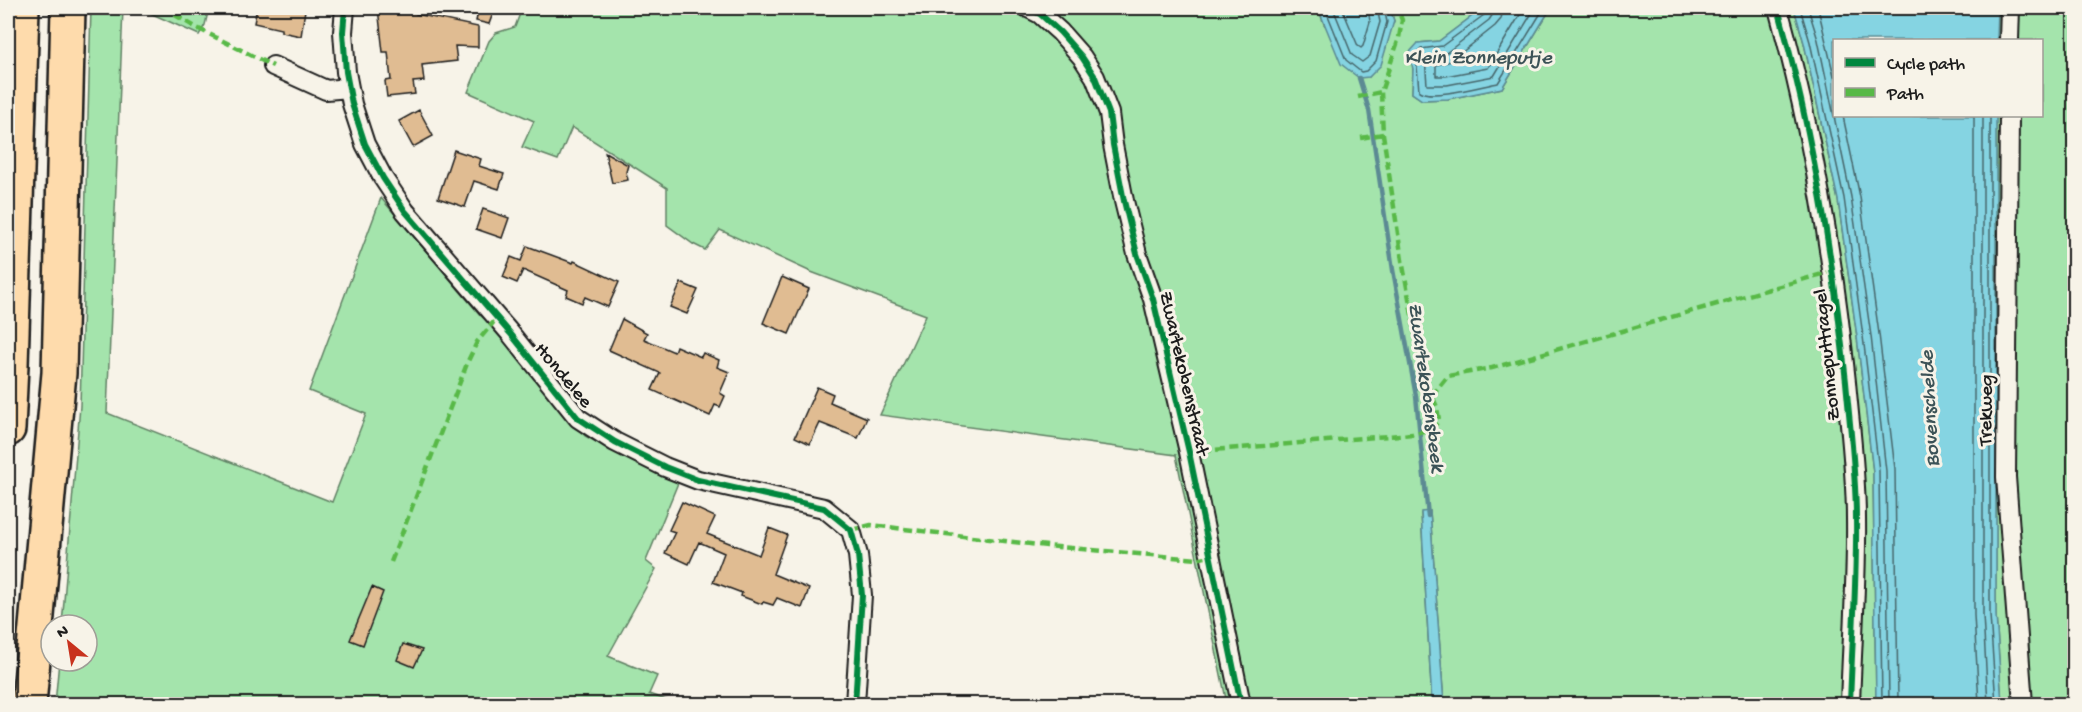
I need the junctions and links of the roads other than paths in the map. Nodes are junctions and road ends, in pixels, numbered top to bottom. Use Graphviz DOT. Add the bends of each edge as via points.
graph roads {
  1 [pos="22,8"];
  2 [pos="68,8"];
  3 [pos="345,8"];
  4 [pos="1028,8"];
  5 [pos="1778,8"];
  6 [pos="2010,8"];
  7 [pos="2009,39"];
  8 [pos="273,66"];
  9 [pos="349,88"];
  10 [pos="2009,117"];
  11 [pos="8,429"];
  12 [pos="28,705"];
  13 [pos="855,705"];
  14 [pos="1241,705"];
  15 [pos="1850,705"];
  16 [pos="2023,705"];
  1 -- 11 [label="highway"];
  2 -- 12 [label="highway" via="59,373"];
  3 -- 9 [label="street, Hondelee" via="343,32"];
  4 -- 14 [label="street, Zwartekobenstraat" via="1060,32 1082,57 1095,77 1109,113 1124,201 1153,299 1189,452"];
  5 -- 15 [label="street, Zonneputtragel" via="1817,173 1842,347 1856,517"];
  6 -- 7 [label="street"];
  8 -- 9 [label="street" via="326,90"];
  9 -- 13 [label="street, Hondelee" via="365,144 405,211 578,418 615,442 698,480 824,508 851,530 862,595"];
  10 -- 16 [label="street, Trekweg" via="2006,477"];
}
